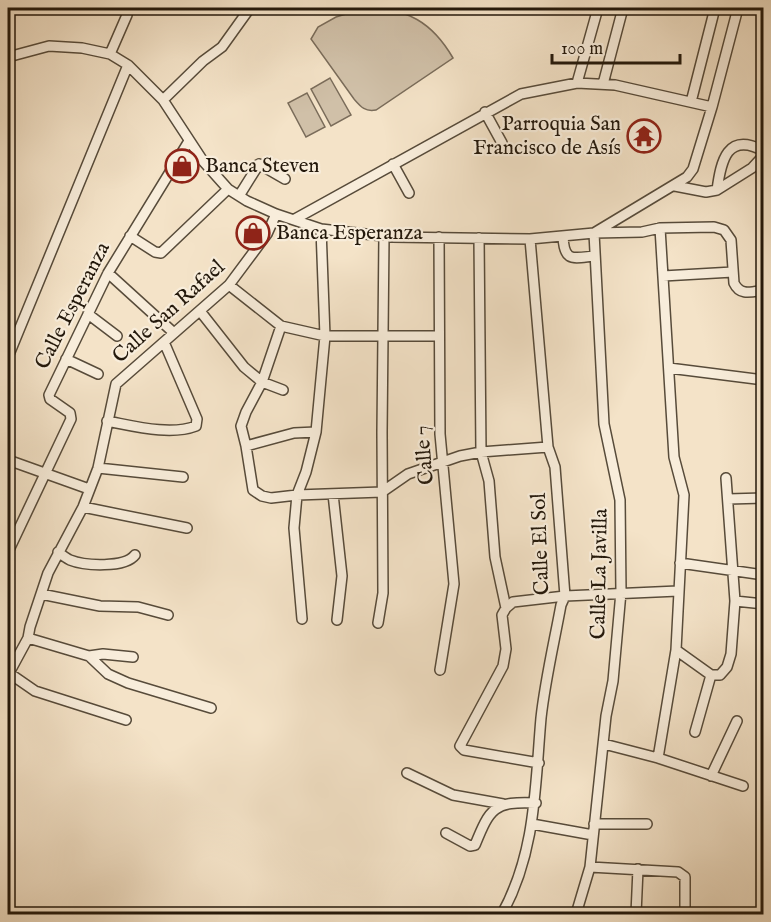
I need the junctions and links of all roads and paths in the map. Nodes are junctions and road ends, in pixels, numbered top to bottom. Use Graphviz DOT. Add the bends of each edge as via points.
graph roads {
  1 [pos="250,8"];
  2 [pos="598,8"];
  3 [pos="623,8"];
  4 [pos="715,8"];
  5 [pos="738,8"];
  6 [pos="756,8"];
  7 [pos="764,12"];
  8 [pos="127,15"];
  9 [pos="110,54"];
  10 [pos="8,57"];
  11 [pos="128,65"];
  12 [pos="577,83"];
  13 [pos="603,84"];
  14 [pos="163,100"];
  15 [pos="691,102"];
  16 [pos="712,107"];
  17 [pos="485,112"];
  18 [pos="189,141"];
  19 [pos="502,143"];
  20 [pos="764,153"];
  21 [pos="393,164"];
  22 [pos="285,179"];
  23 [pos="675,186"];
  24 [pos="228,189"];
  25 [pos="717,190"];
  26 [pos="409,193"];
  27 [pos="239,196"];
  28 [pos="276,214"];
  29 [pos="295,219"];
  30 [pos="660,228"];
  31 [pos="321,229"];
  32 [pos="594,233"];
  33 [pos="130,236"];
  34 [pos="384,236"];
  35 [pos="563,236"];
  36 [pos="439,237"];
  37 [pos="479,238"];
  38 [pos="530,239"];
  39 [pos="595,256"];
  40 [pos="733,272"];
  41 [pos="108,273"];
  42 [pos="663,276"];
  43 [pos="229,285"];
  44 [pos="764,290"];
  45 [pos="200,311"];
  46 [pos="88,314"];
  47 [pos="281,326"];
  48 [pos="174,333"];
  49 [pos="383,335"];
  50 [pos="117,336"];
  51 [pos="325,336"];
  52 [pos="439,336"];
  53 [pos="164,342"];
  54 [pos="8,357"];
  55 [pos="66,359"];
  56 [pos="669,368"];
  57 [pos="98,374"];
  58 [pos="764,380"];
  59 [pos="262,382"];
  60 [pos="283,390"];
  61 [pos="108,421"];
  62 [pos="316,432"];
  63 [pos="246,446"];
  64 [pos="548,447"];
  65 [pos="481,452"];
  66 [pos="8,460"];
  67 [pos="444,462"];
  68 [pos="98,468"];
  69 [pos="45,474"];
  70 [pos="183,477"];
  71 [pos="726,478"];
  72 [pos="89,489"];
  73 [pos="382,492"];
  74 [pos="333,494"];
  75 [pos="297,495"];
  76 [pos="764,498"];
  77 [pos="728,499"];
  78 [pos="83,507"];
  79 [pos="8,525"];
  80 [pos="19,525"];
  81 [pos="187,528"];
  82 [pos="8,552"];
  83 [pos="58,552"];
  84 [pos="135,555"];
  85 [pos="680,562"];
  86 [pos="734,570"];
  87 [pos="764,574"];
  88 [pos="678,591"];
  89 [pos="621,592"];
  90 [pos="40,594"];
  91 [pos="565,596"];
  92 [pos="735,601"];
  93 [pos="764,604"];
  94 [pos="506,608"];
  95 [pos="168,615"];
  96 [pos="302,619"];
  97 [pos="337,620"];
  98 [pos="378,622"];
  99 [pos="28,638"];
  100 [pos="676,650"];
  101 [pos="89,656"];
  102 [pos="12,657"];
  103 [pos="133,657"];
  104 [pos="440,670"];
  105 [pos="8,674"];
  106 [pos="711,675"];
  107 [pos="210,708"];
  108 [pos="126,720"];
  109 [pos="737,721"];
  110 [pos="695,732"];
  111 [pos="604,744"];
  112 [pos="658,758"];
  113 [pos="539,763"];
  114 [pos="407,773"];
  115 [pos="711,776"];
  116 [pos="743,786"];
  117 [pos="536,803"];
  118 [pos="503,804"];
  119 [pos="532,824"];
  120 [pos="594,824"];
  121 [pos="646,824"];
  122 [pos="446,833"];
  123 [pos="593,835"];
  124 [pos="590,867"];
  125 [pos="638,869"];
  126 [pos="502,915"];
  127 [pos="576,915"];
  128 [pos="636,915"];
  129 [pos="685,915"];
  1 -- 14 [label="street" via="222,47"];
  2 -- 12 [label="street"];
  3 -- 13 [label="street"];
  4 -- 15 [label="street"];
  5 -- 16 [label="street"];
  6 -- 7 [label="street"];
  8 -- 9 [label="street"];
  9 -- 10 [label="street" via="49,46"];
  9 -- 11 [label="street"];
  11 -- 14 [label="street"];
  11 -- 54 [label="street"];
  12 -- 13 [label="street"];
  12 -- 17 [label="street" via="521,94"];
  13 -- 15 [label="street"];
  14 -- 18 [label="street"];
  15 -- 16 [label="street"];
  16 -- 23 [label="street" via="693,169"];
  17 -- 19 [label="street"];
  17 -- 21 [label="street"];
  18 -- 24 [label="street"];
  18 -- 33 [label="street, Calle Esperanza"];
  20 -- 25 [label="street" via="752,168"];
  20 -- 25 [label="street" via="754,146 733,147 724,158"];
  21 -- 26 [label="street"];
  21 -- 29 [label="street"];
  22 -- 27 [label="street" via="259,164"];
  23 -- 25 [label="street" via="706,192"];
  23 -- 32 [label="street"];
  24 -- 27 [label="street"];
  24 -- 33 [label="street" via="161,253"];
  27 -- 28 [label="street"];
  28 -- 29 [label="street"];
  28 -- 43 [label="street, Calle San Rafael" via="267,234"];
  29 -- 31 [label="street"];
  30 -- 32 [label="street"];
  30 -- 40 [label="street" via="714,227 724,231 731,240"];
  30 -- 42 [label="street"];
  31 -- 34 [label="street"];
  31 -- 51 [label="street"];
  32 -- 35 [label="street"];
  32 -- 39 [label="street, Calle La Javilla"];
  33 -- 41 [label="street, Calle Esperanza"];
  34 -- 36 [label="street"];
  34 -- 49 [label="street"];
  35 -- 38 [label="street"];
  35 -- 39 [label="street" via="566,254 575,258"];
  36 -- 37 [label="street"];
  36 -- 52 [label="street, Calle 7"];
  37 -- 38 [label="street"];
  37 -- 65 [label="street"];
  38 -- 64 [label="street, Calle El Sol"];
  39 -- 89 [label="street, Calle La Javilla" via="603,424 620,500"];
  40 -- 42 [label="street"];
  40 -- 44 [label="street" via="740,291"];
  41 -- 46 [label="street, Calle Esperanza"];
  41 -- 48 [label="street"];
  42 -- 56 [label="street"];
  43 -- 45 [label="street, Calle San Rafael"];
  43 -- 47 [label="street"];
  45 -- 48 [label="street, Calle San Rafael"];
  45 -- 59 [label="street" via="244,367"];
  46 -- 50 [label="street"];
  46 -- 55 [label="street, Calle Esperanza"];
  47 -- 51 [label="street"];
  47 -- 59 [label="street"];
  48 -- 53 [label="street, Calle San Rafael"];
  49 -- 51 [label="street"];
  49 -- 52 [label="street"];
  49 -- 73 [label="street"];
  51 -- 62 [label="street"];
  52 -- 67 [label="street, Calle 7"];
  53 -- 61 [label="street, Calle San Rafael" via="116,384"];
  53 -- 61 [label="street" via="197,419 196,426 145,429"];
  55 -- 57 [label="street"];
  55 -- 69 [label="street, Calle Esperanza" via="49,397 71,418"];
  56 -- 58 [label="street"];
  56 -- 85 [label="street" via="674,457 684,495"];
  59 -- 60 [label="street"];
  59 -- 63 [label="street" via="241,426"];
  61 -- 68 [label="street, Calle San Rafael"];
  62 -- 63 [label="street" via="294,433"];
  62 -- 75 [label="street"];
  63 -- 75 [label="street" via="253,490 271,498"];
  64 -- 65 [label="street"];
  64 -- 91 [label="street, Calle El Sol" via="555,467"];
  65 -- 67 [label="street"];
  65 -- 94 [label="street" via="489,481 495,556"];
  66 -- 69 [label="street"];
  67 -- 73 [label="street" via="408,474"];
  67 -- 104 [label="street, Calle 7" via="454,584"];
  68 -- 70 [label="street"];
  68 -- 72 [label="street, Calle San Rafael"];
  69 -- 72 [label="street"];
  69 -- 80 [label="street, Calle Esperanza"];
  71 -- 77 [label="street"];
  72 -- 78 [label="street, Calle San Rafael"];
  73 -- 74 [label="street"];
  73 -- 98 [label="street" via="383,593"];
  74 -- 75 [label="street"];
  74 -- 97 [label="street" via="342,576"];
  75 -- 96 [label="street" via="294,528"];
  76 -- 77 [label="street"];
  77 -- 86 [label="street"];
  78 -- 81 [label="street"];
  78 -- 83 [label="street, Calle San Rafael"];
  79 -- 80 [label="street"];
  80 -- 82 [label="street, Calle Esperanza"];
  83 -- 84 [label="street" via="68,560 88,563 120,564"];
  83 -- 90 [label="street, Calle San Rafael"];
  85 -- 86 [label="street"];
  85 -- 88 [label="street"];
  86 -- 87 [label="street"];
  86 -- 92 [label="street"];
  88 -- 89 [label="street"];
  88 -- 100 [label="street"];
  89 -- 91 [label="street"];
  89 -- 111 [label="street, Calle La Javilla"];
  90 -- 95 [label="street" via="100,606 138,607"];
  90 -- 99 [label="street, Calle San Rafael"];
  91 -- 94 [label="street" via="513,602"];
  91 -- 113 [label="street, Calle El Sol" via="542,717"];
  92 -- 93 [label="street"];
  92 -- 106 [label="street" via="727,667 720,675"];
  94 -- 113 [label="street" via="502,615 506,658 460,746 464,750"];
  99 -- 101 [label="street"];
  99 -- 102 [label="street, Calle San Rafael"];
  100 -- 106 [label="street"];
  100 -- 112 [label="street"];
  101 -- 103 [label="street"];
  101 -- 107 [label="street" via="108,674 128,683"];
  102 -- 105 [label="street, Calle San Rafael"];
  105 -- 108 [label="street" via="35,691"];
  106 -- 110 [label="street"];
  109 -- 115 [label="street"];
  111 -- 112 [label="street"];
  111 -- 120 [label="street, Calle La Javilla"];
  112 -- 115 [label="street"];
  113 -- 117 [label="street, Calle El Sol"];
  114 -- 118 [label="street" via="453,795"];
  115 -- 116 [label="street"];
  117 -- 118 [label="street"];
  117 -- 119 [label="street, Calle El Sol"];
  118 -- 122 [label="street" via="485,820 475,845"];
  119 -- 123 [label="street"];
  119 -- 126 [label="street, Calle El Sol" via="523,864"];
  120 -- 121 [label="street"];
  120 -- 123 [label="street, Calle La Javilla"];
  123 -- 124 [label="street, Calle La Javilla"];
  124 -- 125 [label="street"];
  124 -- 127 [label="street, Calle La Javilla"];
  125 -- 128 [label="street"];
  125 -- 129 [label="street" via="683,874"];
}
